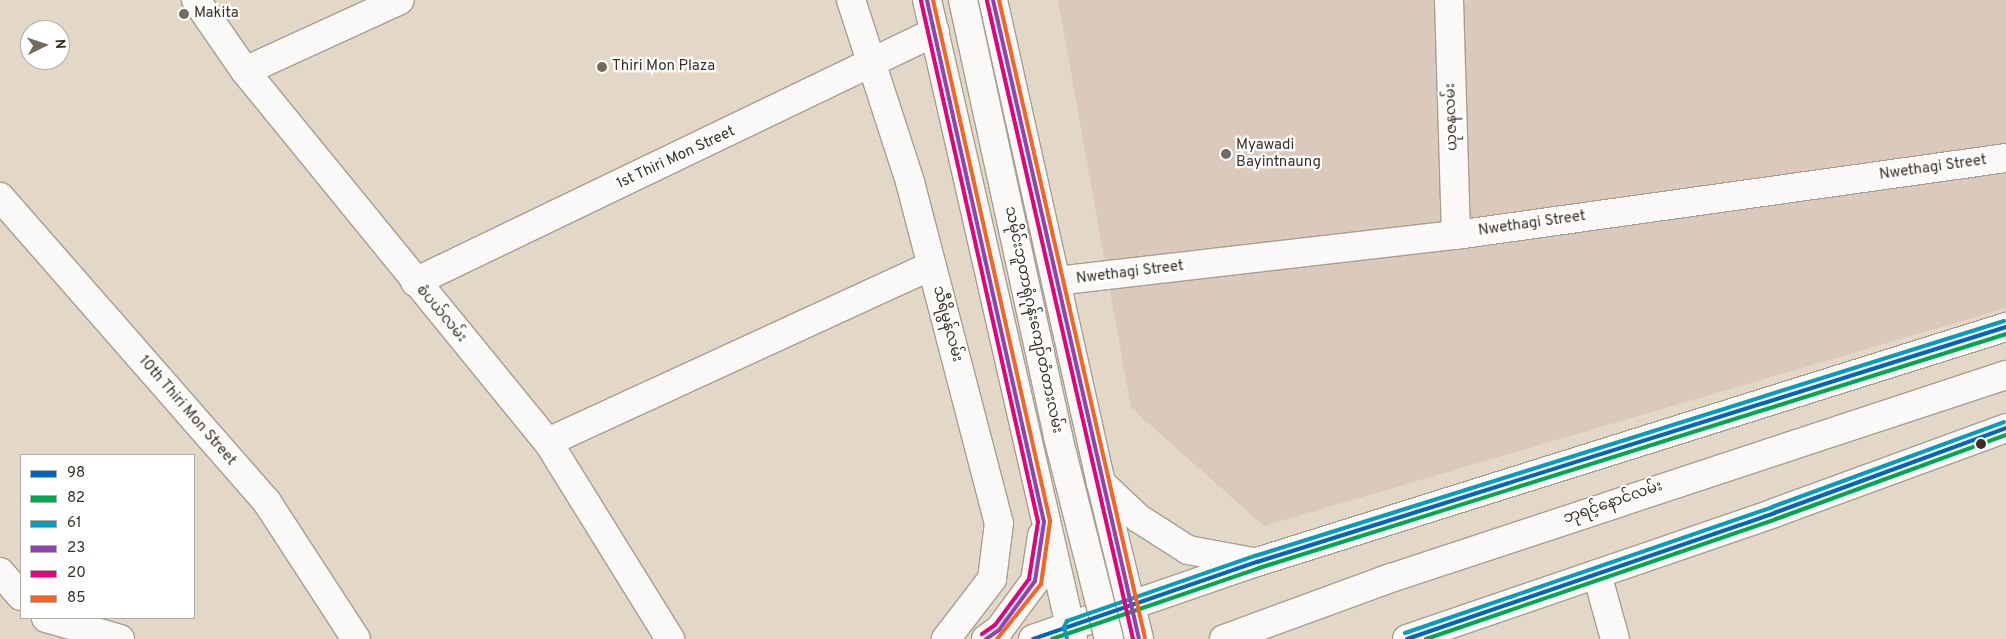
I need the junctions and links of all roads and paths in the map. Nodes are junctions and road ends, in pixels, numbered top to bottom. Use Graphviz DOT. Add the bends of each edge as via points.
graph roads {
  1 [pos="196,0"];
  2 [pos="400,0"];
  3 [pos="851,0"];
  4 [pos="927,0"];
  5 [pos="963,0"];
  6 [pos="993,0"];
  7 [pos="1449,0"];
  8 [pos="935,32"];
  9 [pos="873,64"];
  10 [pos="245,71"];
  11 [pos="2006,158"];
  12 [pos="0,197"];
  13 [pos="1456,235"];
  14 [pos="931,266"];
  15 [pos="1056,281"];
  16 [pos="415,282"];
  17 [pos="2006,328"];
  18 [pos="2006,376"];
  19 [pos="2006,428"];
  20 [pos="548,442"];
  21 [pos="1100,483"];
  22 [pos="1044,522"];
  23 [pos="1257,562"];
  24 [pos="0,572"];
  25 [pos="1597,574"];
  26 [pos="20,595"];
  27 [pos="1131,605"];
  28 [pos="50,619"];
  29 [pos="1071,633"];
  30 [pos="120,639"];
  31 [pos="356,639"];
  32 [pos="670,639"];
  33 [pos="946,639"];
  34 [pos="986,639"];
  35 [pos="1033,639"];
  36 [pos="1109,639"];
  37 [pos="1139,639"];
  38 [pos="1224,639"];
  39 [pos="1407,639"];
  40 [pos="1615,639"];
  1 -- 10 [label="main road, စံပယ်လမ်း"];
  2 -- 10 [label="main road"];
  3 -- 9 [label="main road, သီရိမွန်လမ်း"];
  4 -- 8 [label="main road"];
  5 -- 36 [label="main road, သမိုင်းဘူတာရုံဂုန်းကျော်တံတားလမ်း, bridge" via="1058,436"];
  6 -- 15 [label="main road"];
  7 -- 13 [label="main road, ယုဇနလမ်း"];
  8 -- 9 [label="main road, 1st Thiri Mon Street"];
  8 -- 22 [label="main road"];
  9 -- 14 [label="main road, သီရိမွန်လမ်း" via="910,182"];
  9 -- 16 [label="main road, 1st Thiri Mon Street"];
  10 -- 16 [label="main road, စံပယ်လမ်း"];
  11 -- 13 [label="main road, Nwethagi Street"];
  12 -- 31 [label="main road, 10th Thiri Mon Street" via="267,502"];
  13 -- 15 [label="main road, Nwethagi Street"];
  14 -- 20 [label="main road"];
  14 -- 33 [label="main road, သီရိမွန်လမ်း" via="999,523 992,579"];
  15 -- 21 [label="main road"];
  16 -- 20 [label="main road, စံပယ်လမ်း"];
  17 -- 23 [label="main road"];
  18 -- 38 [label="main road, ဘုရင့်နောင်လမ်း" via="1400,575"];
  19 -- 25 [label="main road"];
  20 -- 32 [label="main road, စံပယ်လမ်း"];
  21 -- 23 [label="main road" via="1138,518 1188,550"];
  21 -- 27 [label="main road"];
  22 -- 29 [label="main road"];
  22 -- 34 [label="main road" via="1035,581 999,630"];
  23 -- 27 [label="main road"];
  24 -- 26 [label="main road"];
  25 -- 39 [label="main road"];
  25 -- 40 [label="main road"];
  27 -- 29 [label="main road"];
  27 -- 37 [label="main road"];
  28 -- 30 [label="main road"];
  29 -- 35 [label="main road"];
}
